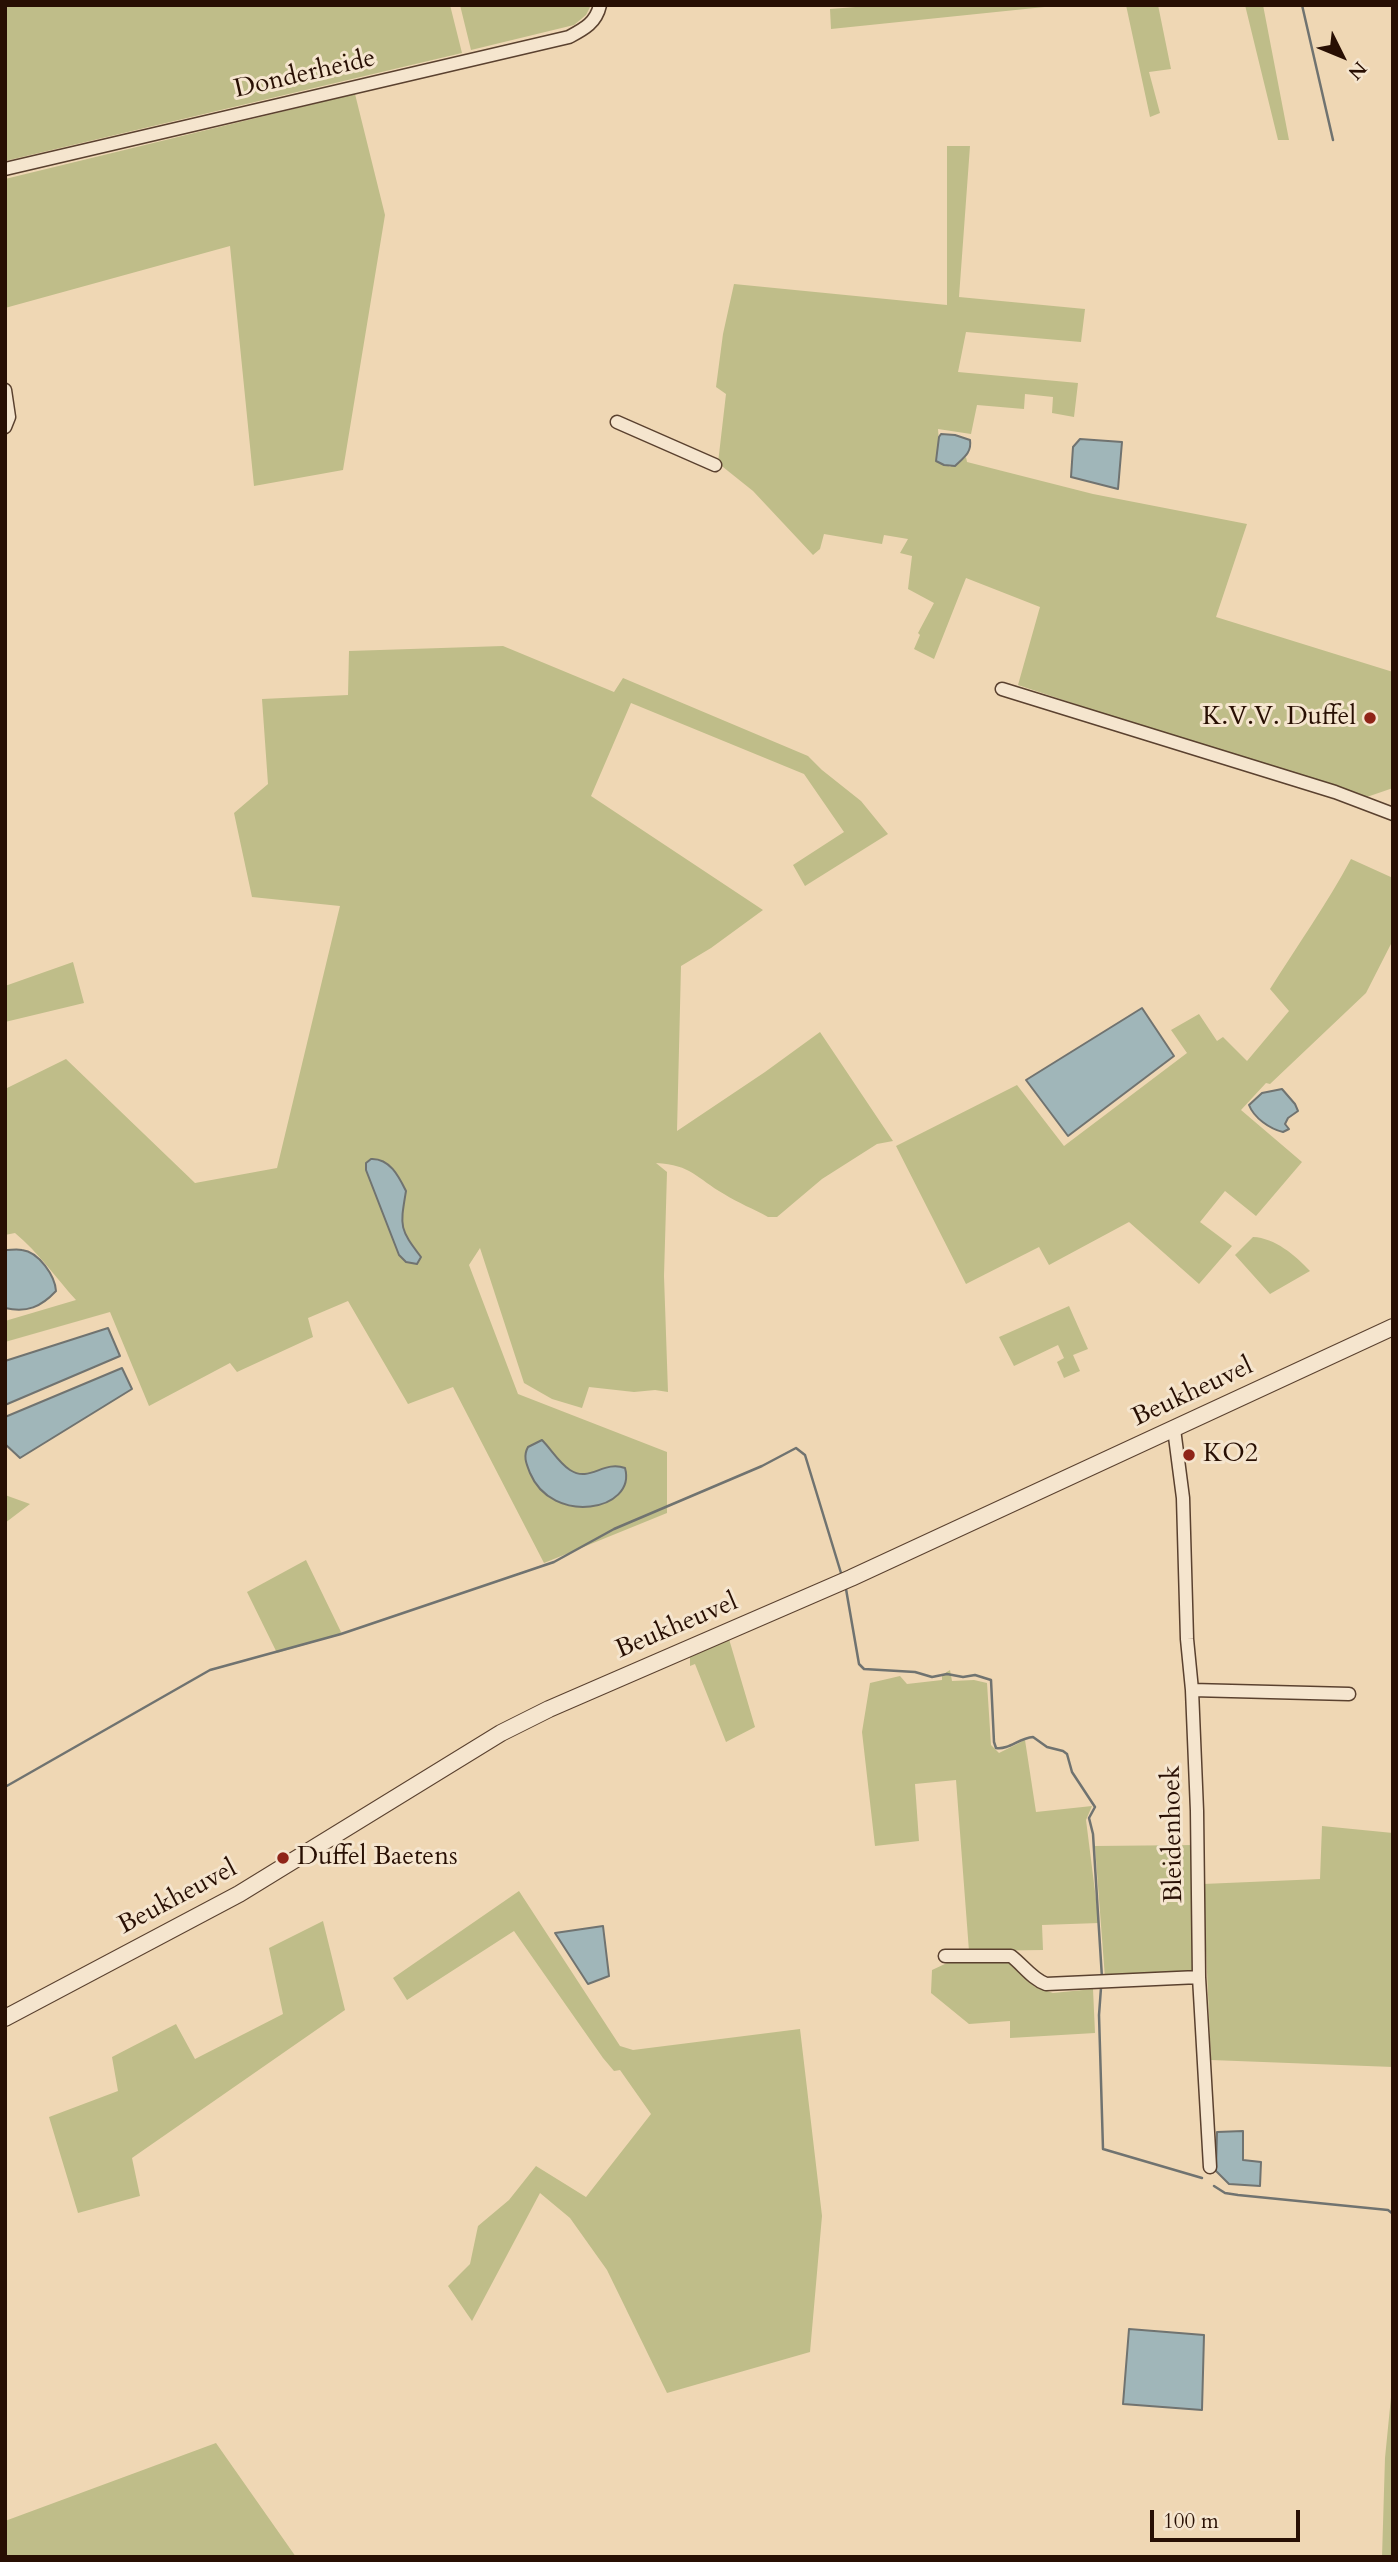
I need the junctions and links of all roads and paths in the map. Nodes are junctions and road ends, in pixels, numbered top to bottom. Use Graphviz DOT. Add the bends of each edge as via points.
graph roads {
  1 [pos="600,5"];
  2 [pos="5,169"];
  3 [pos="5,390"];
  4 [pos="617,422"];
  5 [pos="5,427"];
  6 [pos="715,466"];
  7 [pos="1002,690"];
  8 [pos="1393,814"];
  9 [pos="1393,1327"];
  10 [pos="1174,1429"];
  11 [pos="1192,1690"];
  12 [pos="1349,1694"];
  13 [pos="944,1956"];
  14 [pos="1199,1977"];
  15 [pos="5,2018"];
  16 [pos="1210,2167"];
  1 -- 2 [label="street, Donderheide" via="587,27 569,37"];
  3 -- 5 [label="street" via="9,417"];
  4 -- 6 [label="street"];
  7 -- 8 [label="street"];
  9 -- 10 [label="street, Beukheuvel"];
  10 -- 11 [label="street, Bleidenhoek" via="1183,1498"];
  10 -- 15 [label="street, Beukheuvel" via="851,1578 548,1709 501,1733 239,1894"];
  11 -- 12 [label="street"];
  11 -- 14 [label="street, Bleidenhoek"];
  13 -- 14 [label="street" via="1011,1955 1035,1980 1046,1984"];
  14 -- 16 [label="street, Bleidenhoek"];
}
